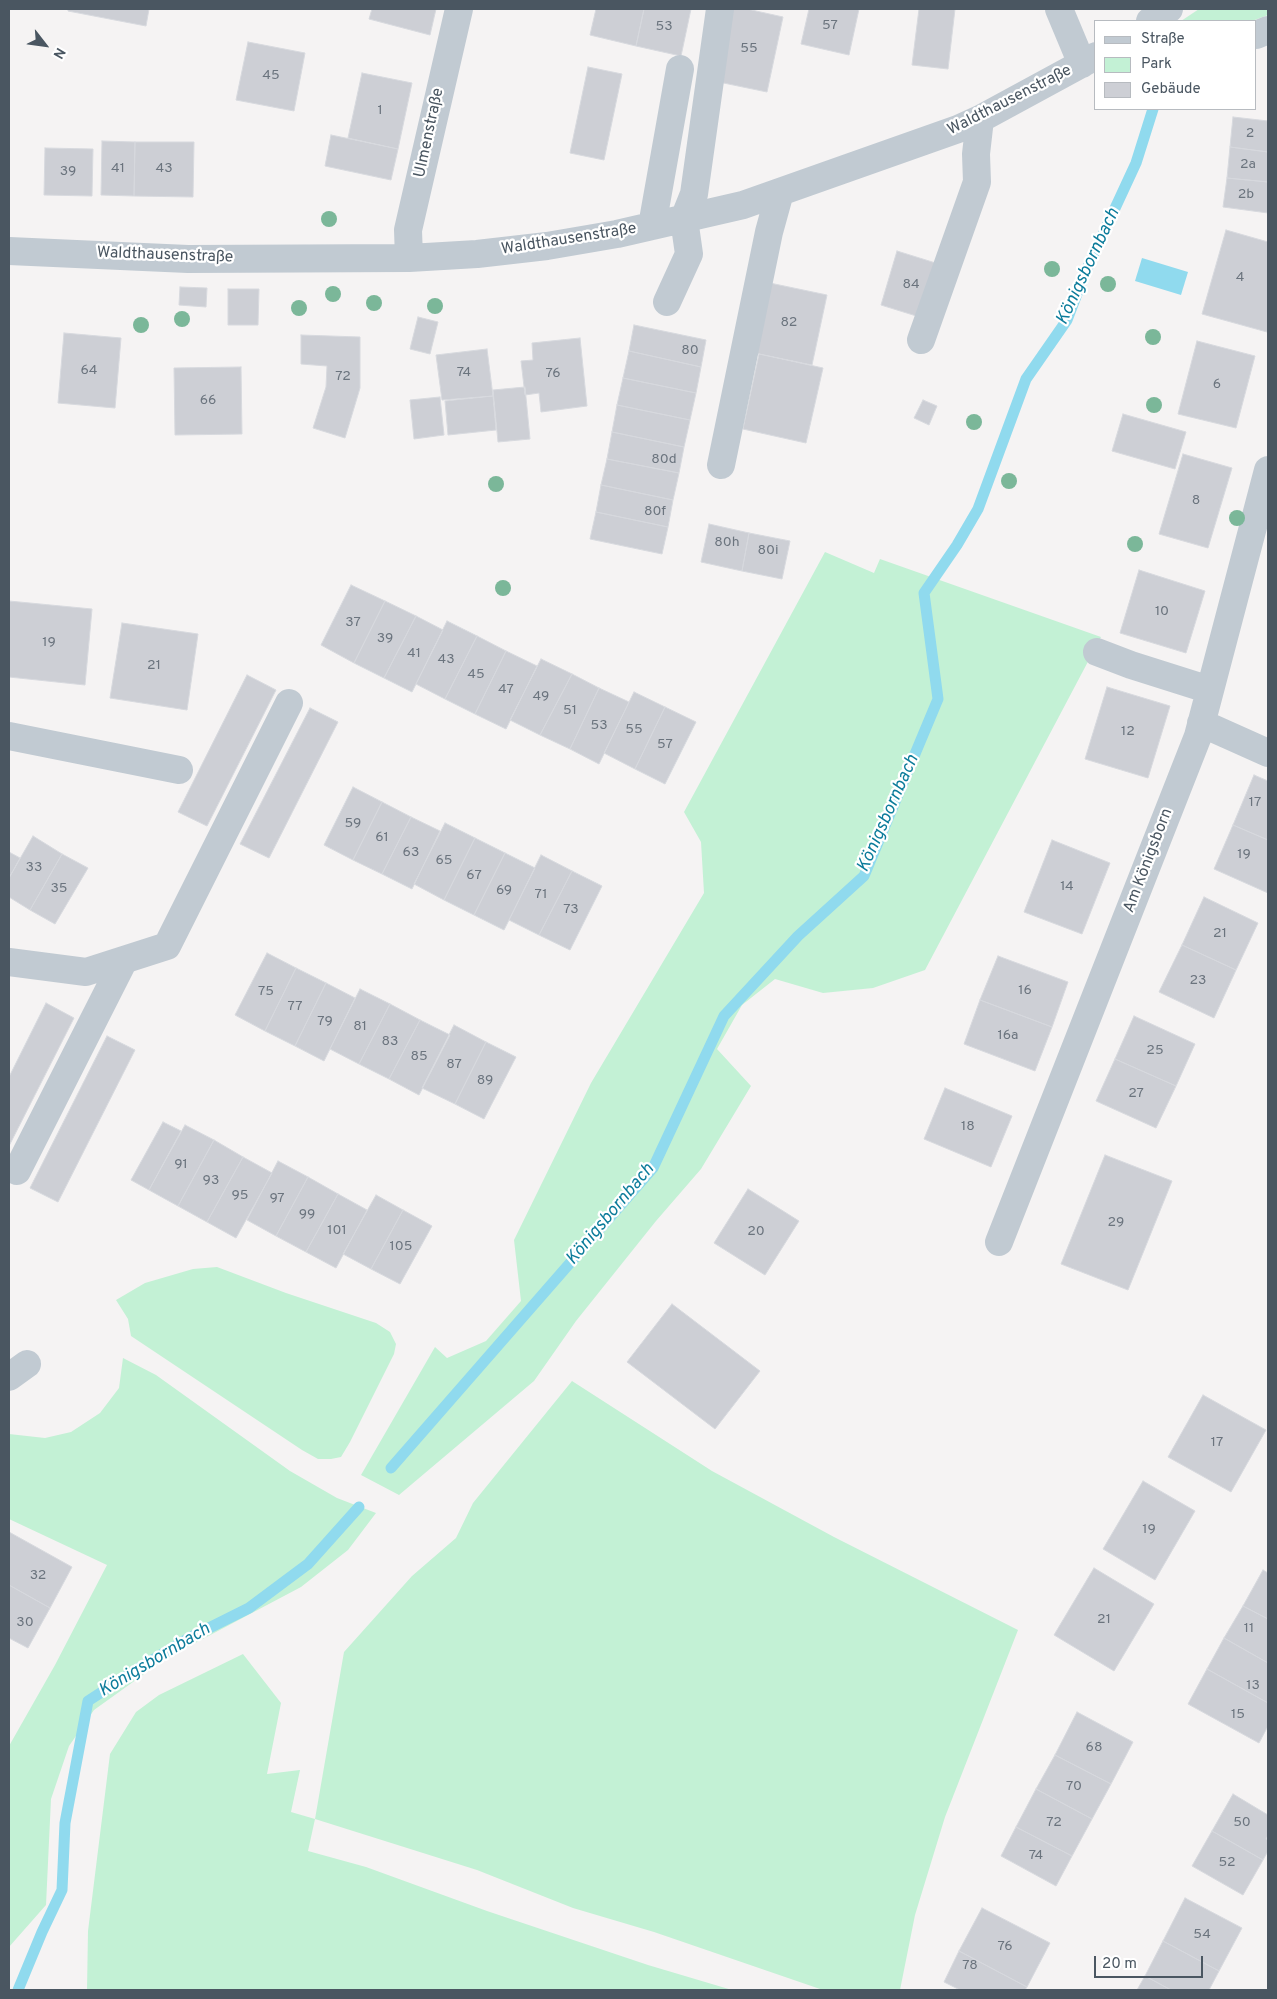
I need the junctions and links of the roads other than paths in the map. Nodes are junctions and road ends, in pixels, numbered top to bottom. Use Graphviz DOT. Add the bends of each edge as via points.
graph roads {
  1 [pos="458,9"];
  2 [pos="720,9"];
  3 [pos="1059,9"];
  4 [pos="1168,9"];
  5 [pos="1152,20"];
  6 [pos="1091,65"];
  7 [pos="680,69"];
  8 [pos="980,120"];
  9 [pos="780,192"];
  10 [pos="684,219"];
  11 [pos="652,226"];
  12 [pos="9,251"];
  13 [pos="409,258"];
  14 [pos="667,302"];
  15 [pos="921,340"];
  16 [pos="720,464"];
  17 [pos="1268,470"];
  18 [pos="1097,652"];
  19 [pos="1210,690"];
  20 [pos="289,703"];
  21 [pos="1201,724"];
  22 [pos="9,736"];
  23 [pos="1268,753"];
  24 [pos="179,770"];
  25 [pos="124,960"];
  26 [pos="9,962"];
  27 [pos="17,1171"];
  28 [pos="999,1242"];
  1 -- 13 [label="street, Ulmenstraße" via="408,230"];
  2 -- 10 [label="street" via="694,194"];
  3 -- 6 [label="street"];
  4 -- 5 [label="street"];
  6 -- 8 [label="street, Waldthausenstraße"];
  7 -- 11 [label="street"];
  8 -- 9 [label="street, Waldthausenstraße"];
  8 -- 15 [label="street" via="977,182"];
  9 -- 10 [label="street, Waldthausenstraße"];
  9 -- 16 [label="street"];
  10 -- 11 [label="street, Waldthausenstraße"];
  10 -- 14 [label="street" via="689,254"];
  11 -- 13 [label="street, Waldthausenstraße" via="547,246"];
  12 -- 13 [label="street, Waldthausenstraße" via="188,258"];
  17 -- 19 [label="street, Am Königsborn"];
  18 -- 19 [label="street"];
  19 -- 21 [label="street, Am Königsborn"];
  20 -- 25 [label="street" via="167,946"];
  21 -- 23 [label="street"];
  21 -- 28 [label="street, Am Königsborn"];
  22 -- 24 [label="street"];
  25 -- 26 [label="street" via="86,972"];
  25 -- 27 [label="street"];
}
